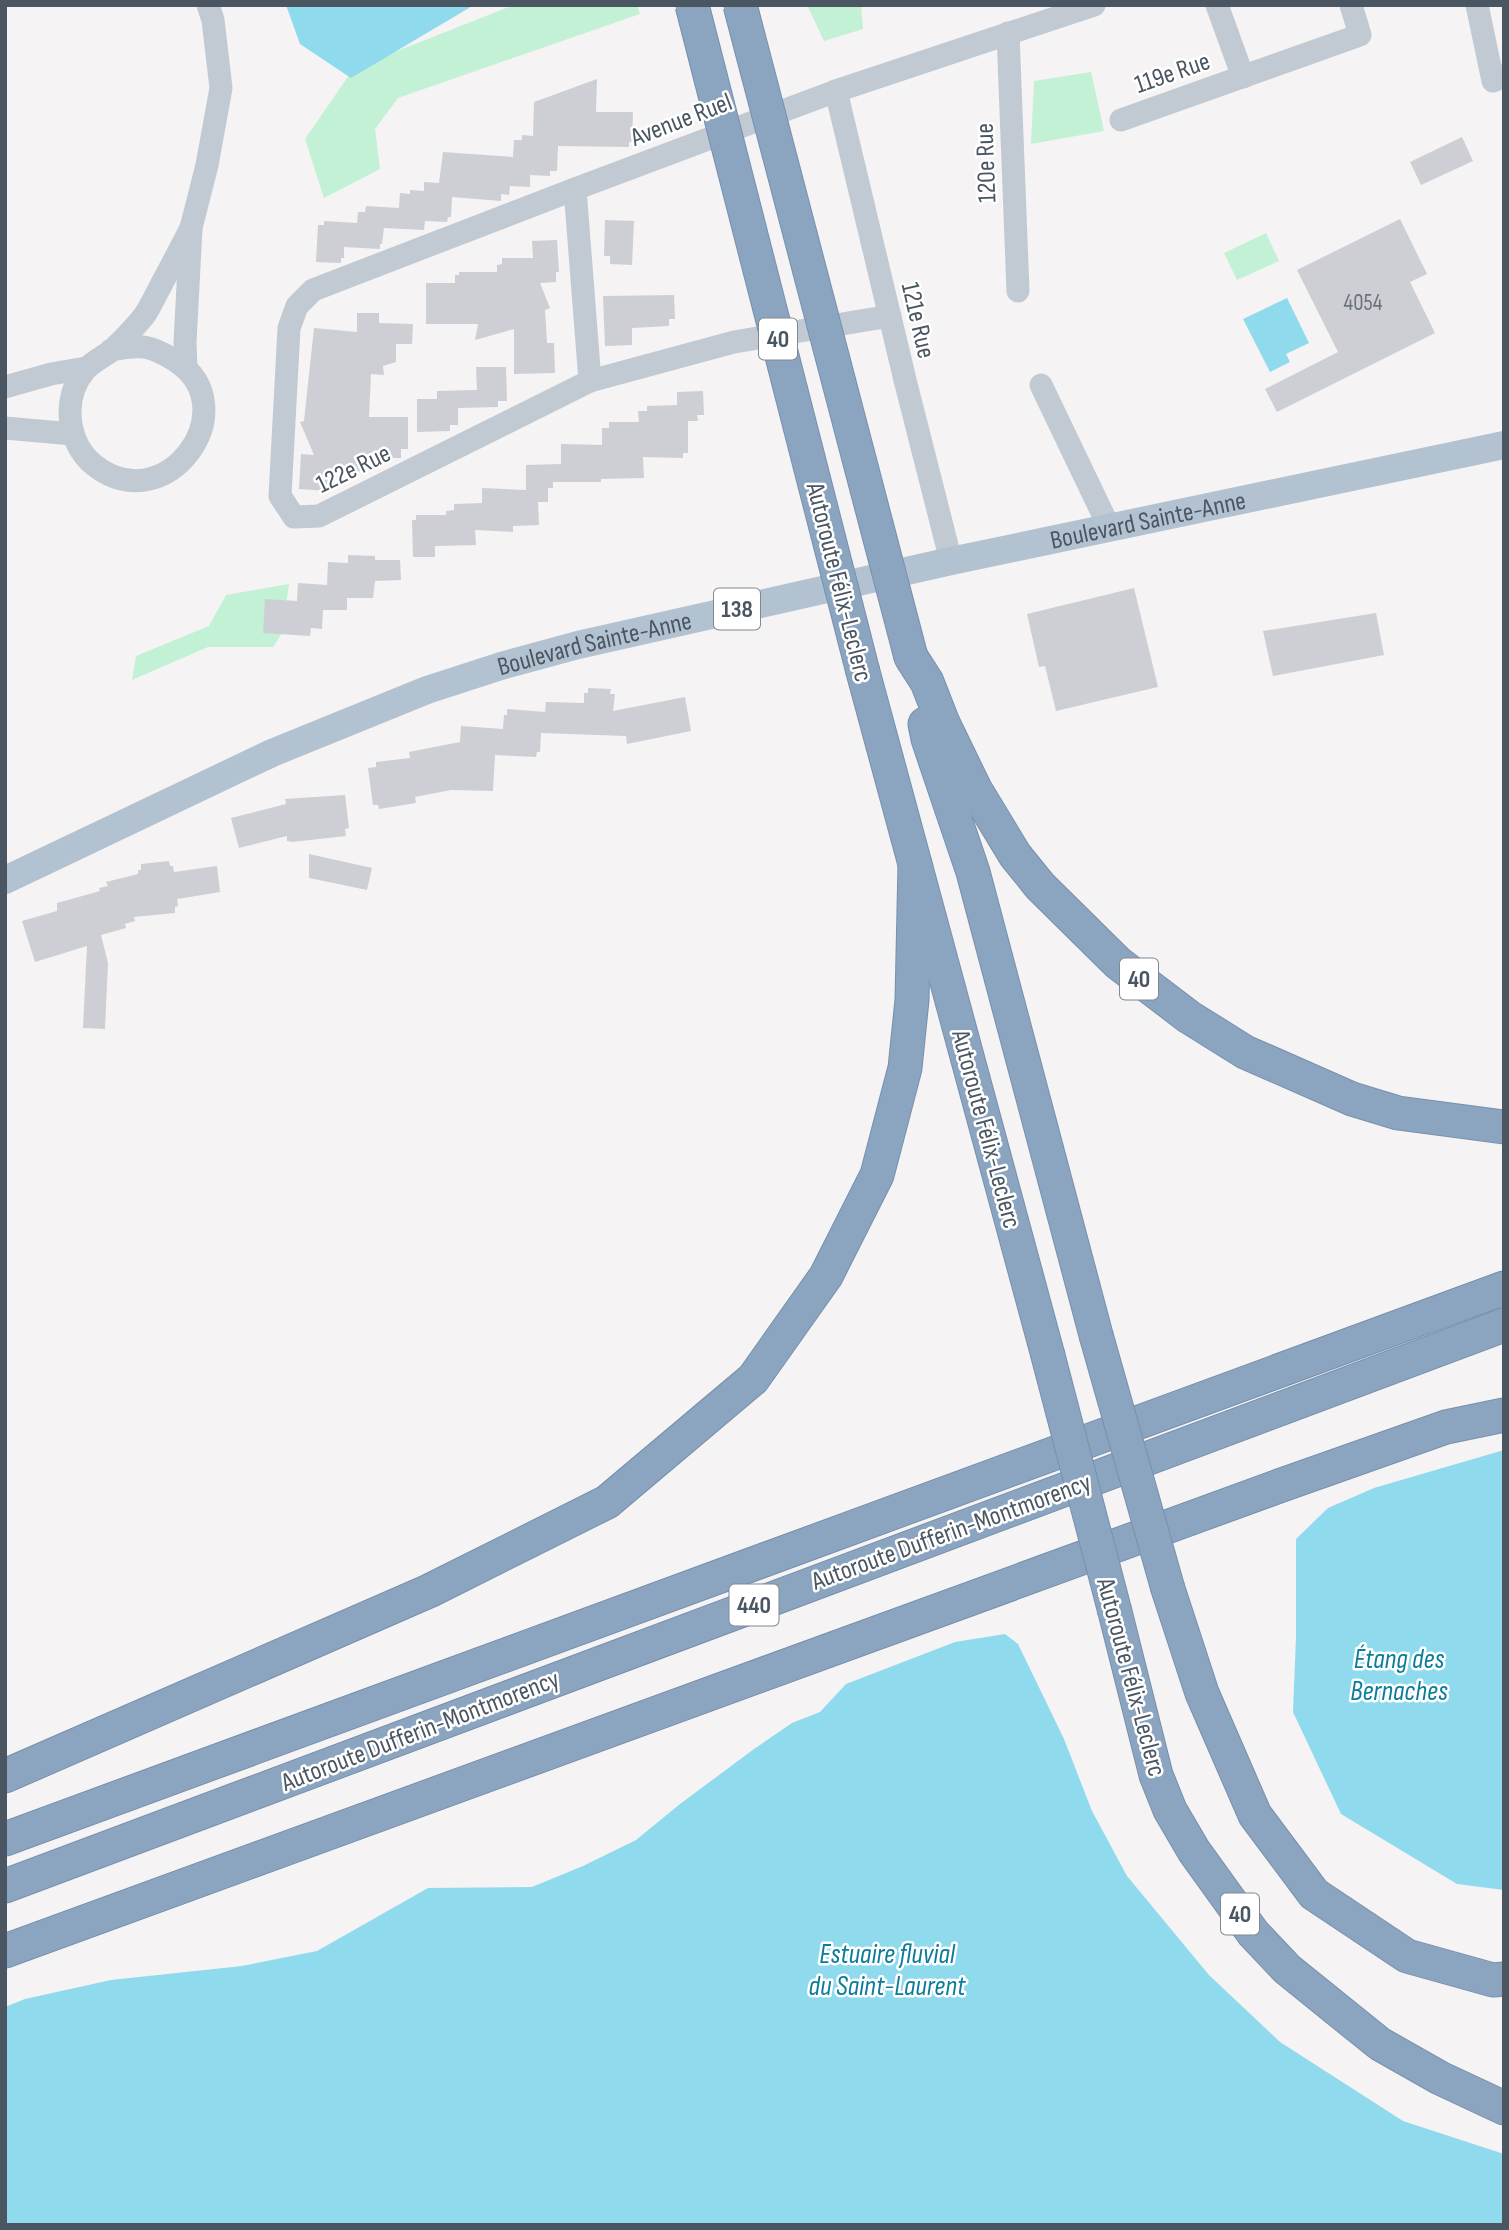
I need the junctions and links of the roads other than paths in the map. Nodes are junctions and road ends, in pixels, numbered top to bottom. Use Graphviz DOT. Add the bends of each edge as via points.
graph roads {
  1 [pos="208,5"];
  2 [pos="692,5"];
  3 [pos="740,5"];
  4 [pos="1094,5"];
  5 [pos="1217,5"];
  6 [pos="1351,5"];
  7 [pos="1477,5"];
  8 [pos="1007,33"];
  9 [pos="1243,77"];
  10 [pos="1498,78"];
  11 [pos="836,91"];
  12 [pos="1121,120"];
  13 [pos="575,188"];
  14 [pos="191,228"];
  15 [pos="1018,291"];
  16 [pos="297,306"];
  17 [pos="890,316"];
  18 [pos="111,350"];
  19 [pos="86,368"];
  20 [pos="186,368"];
  21 [pos="590,381"];
  22 [pos="1041,385"];
  23 [pos="5,387"];
  24 [pos="5,428"];
  25 [pos="73,434"];
  26 [pos="1504,445"];
  27 [pos="1110,529"];
  28 [pos="951,561"];
  29 [pos="911,657"];
  30 [pos="915,864"];
  31 [pos="5,880"];
  32 [pos="1504,1127"];
  33 [pos="1504,1288"];
  34 [pos="1504,1325"];
  35 [pos="1504,1415"];
  36 [pos="5,1776"];
  37 [pos="5,1839"];
  38 [pos="5,1886"];
  39 [pos="5,1951"];
  40 [pos="1504,1979"];
  41 [pos="1504,2108"];
  1 -- 14 [label="street" via="221,88"];
  2 -- 30 [label="highway, Autoroute Félix-Leclerc / 40, bridge"];
  3 -- 29 [label="highway, Autoroute Félix-Leclerc / 40, bridge"];
  4 -- 8 [label="street, Avenue Ruel"];
  5 -- 9 [label="street, 119e Rue"];
  6 -- 9 [label="street, 119e Rue" via="1360,35"];
  7 -- 10 [label="street"];
  8 -- 11 [label="street, Avenue Ruel"];
  8 -- 15 [label="street, 120e Rue"];
  9 -- 12 [label="street, 119e Rue"];
  11 -- 13 [label="street, Avenue Ruel"];
  11 -- 17 [label="street, 121e Rue"];
  13 -- 16 [label="street, Avenue Ruel" via="313,290"];
  13 -- 21 [label="street"];
  14 -- 18 [label="street" via="145,315"];
  14 -- 20 [label="street"];
  16 -- 21 [label="street, 122e Rue" via="289,328 280,496 294,517 319,516"];
  17 -- 21 [label="street, 122e Rue" via="734,342"];
  17 -- 28 [label="street, 121e Rue"];
  18 -- 19 [label="street"];
  18 -- 20 [label="street" via="157,349"];
  19 -- 23 [label="street"];
  19 -- 25 [label="street" via="71,400"];
  20 -- 25 [label="street" via="197,383 203,421 198,439 176,467 143,480 108,474 81,451"];
  22 -- 27 [label="street"];
  24 -- 25 [label="street"];
  26 -- 27 [label="main road, Boulevard Sainte-Anne / 138"];
  27 -- 28 [label="main road, Boulevard Sainte-Anne / 138"];
  28 -- 31 [label="main road, Boulevard Sainte-Anne / 138" via="578,645 427,690 272,753"];
  29 -- 32 [label="highway, 40" via="975,789 1015,855 1118,962 1189,1017 1245,1052 1352,1099 1398,1113"];
  29 -- 40 [label="highway, bridge" via="928,739 974,872 1168,1589 1202,1693 1255,1815 1314,1894 1407,1956 1493,1980"];
  30 -- 36 [label="highway" via="912,1000 905,1068 877,1175 826,1276 753,1379 607,1502 429,1591"];
  30 -- 41 [label="highway, Autoroute Félix-Leclerc / 40, bridge" via="1156,1776 1170,1810 1194,1852 1253,1933 1287,1969 1380,2044"];
  33 -- 37 [label="highway, Autoroute Dufferin-Montmorency / 440"];
  34 -- 38 [label="highway, Autoroute Dufferin-Montmorency / 440"];
  35 -- 39 [label="highway" via="1446,1427 1292,1482"];
}
